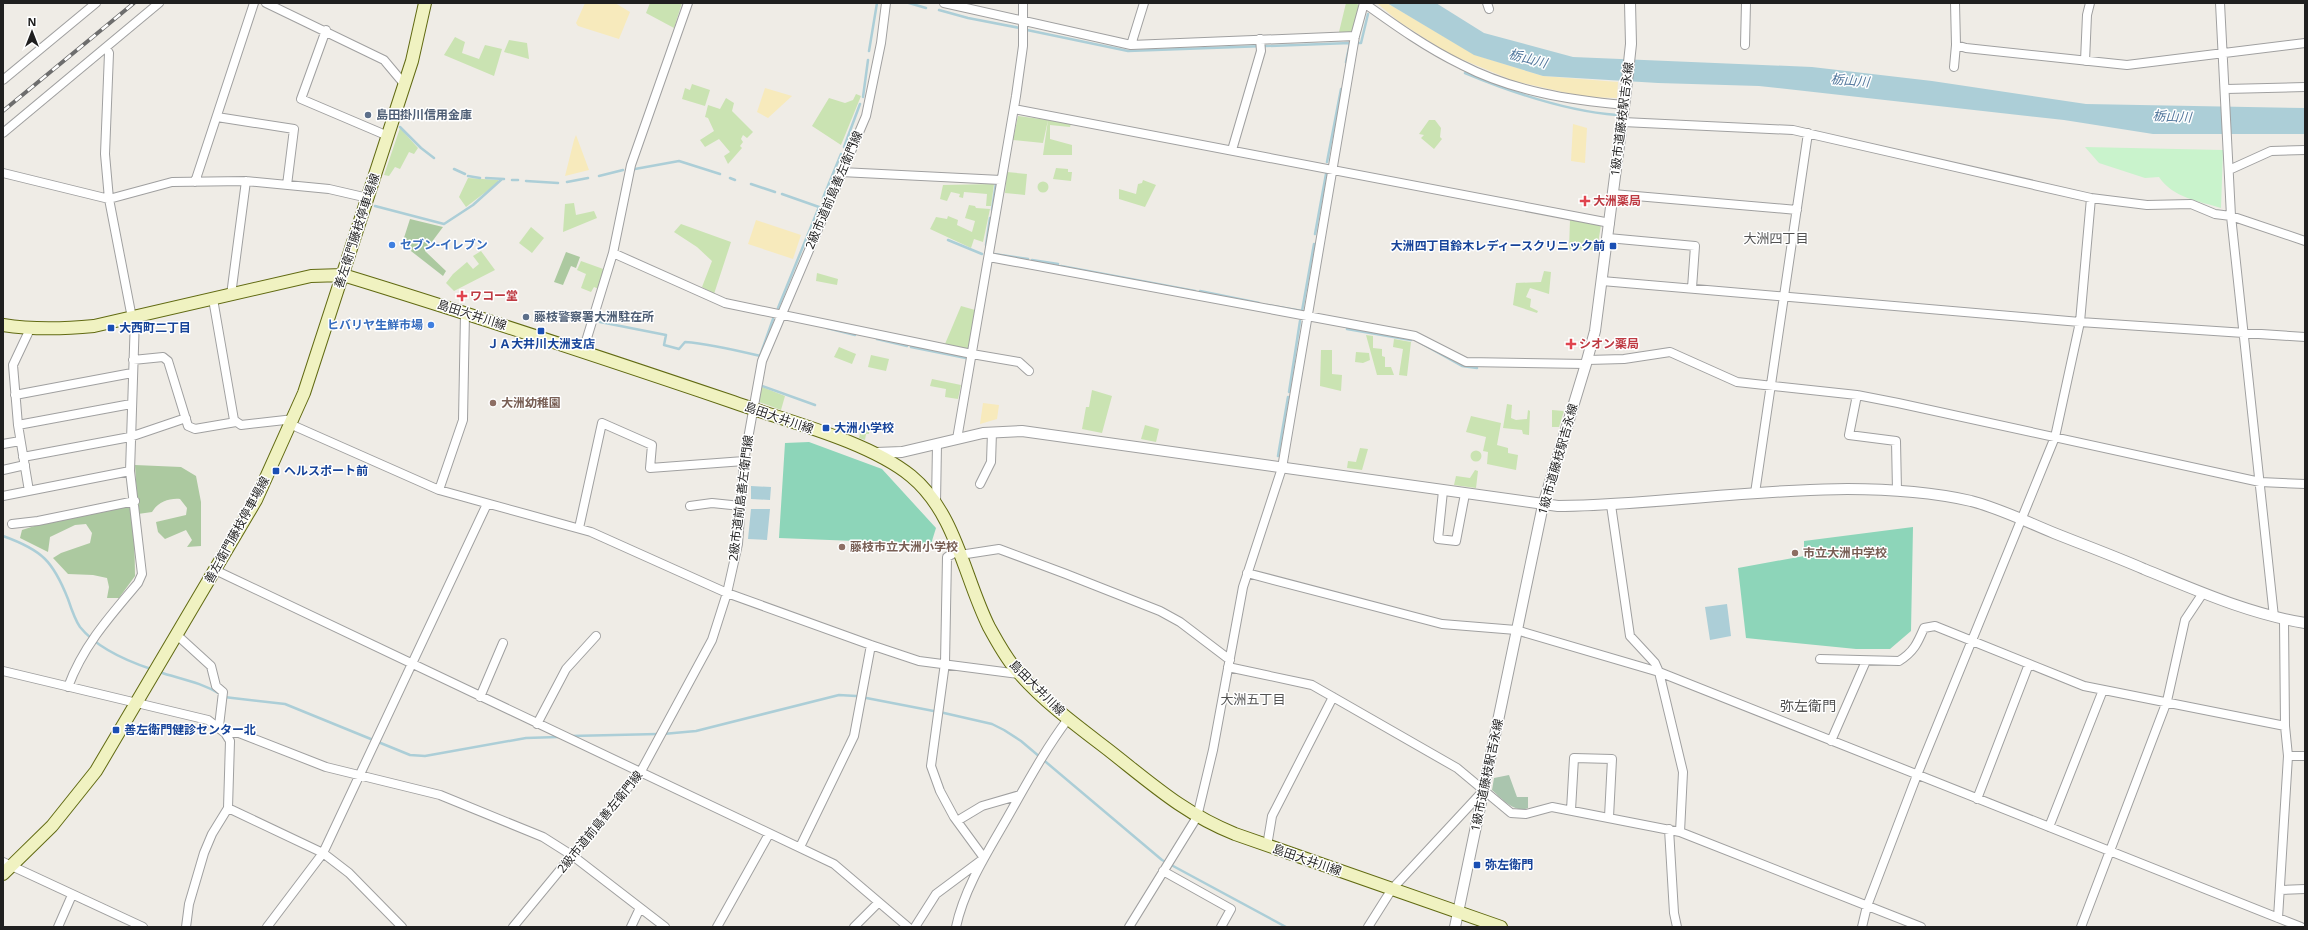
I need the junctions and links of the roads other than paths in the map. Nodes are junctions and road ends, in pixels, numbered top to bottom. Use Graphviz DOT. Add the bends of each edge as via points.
graph roads {
  1 [pos="96,3"];
  2 [pos="159,3"];
  3 [pos="254,3"];
  4 [pos="266,3"];
  5 [pos="425,3"];
  6 [pos="688,3"];
  7 [pos="886,3"];
  8 [pos="944,3"];
  9 [pos="1023,3"];
  10 [pos="1144,3"];
  11 [pos="1630,3"];
  12 [pos="1746,3"];
  13 [pos="1955,3"];
  14 [pos="2090,3"];
  15 [pos="2220,3"];
  16 [pos="1024,22"];
  17 [pos="326,30"];
  18 [pos="1355,36"];
  19 [pos="1260,41"];
  20 [pos="2305,42"];
  21 [pos="1131,45"];
  22 [pos="1745,45"];
  23 [pos="1956,45"];
  24 [pos="106,48"];
  25 [pos="2223,54"];
  26 [pos="2086,61"];
  27 [pos="1954,67"];
  28 [pos="3,70"];
  29 [pos="12,72"];
  30 [pos="3,80"];
  31 [pos="404,85"];
  32 [pos="2305,87"];
  33 [pos="2226,88"];
  34 [pos="1625,102"];
  35 [pos="1014,109"];
  36 [pos="217,117"];
  37 [pos="1623,122"];
  38 [pos="3,133"];
  39 [pos="1808,133"];
  40 [pos="388,136"];
  41 [pos="1232,150"];
  42 [pos="2305,150"];
  43 [pos="1332,170"];
  44 [pos="2229,170"];
  45 [pos="841,172"];
  46 [pos="3,173"];
  47 [pos="1001,180"];
  48 [pos="246,181"];
  49 [pos="195,182"];
  50 [pos="287,185"];
  51 [pos="1613,194"];
  52 [pos="368,198"];
  53 [pos="2091,198"];
  54 [pos="109,199"];
  55 [pos="1797,210"];
  56 [pos="2231,216"];
  57 [pos="1610,223"];
  58 [pos="1608,238"];
  59 [pos="2305,241"];
  60 [pos="614,252"];
  61 [pos="989,257"];
  62 [pos="343,275"];
  63 [pos="1602,281"];
  64 [pos="1692,288"];
  65 [pos="231,295"];
  66 [pos="1785,297"];
  67 [pos="213,299"];
  68 [pos="465,313"];
  69 [pos="781,314"];
  70 [pos="1306,316"];
  71 [pos="133,317"];
  72 [pos="2080,322"];
  73 [pos="3,325"];
  74 [pos="30,329"];
  75 [pos="2245,335"];
  76 [pos="2305,337"];
  77 [pos="583,351"];
  78 [pos="972,354"];
  79 [pos="133,360"];
  80 [pos="1587,362"];
  81 [pos="1029,371"];
  82 [pos="132,373"];
  83 [pos="1772,387"];
  84 [pos="16,395"];
  85 [pos="1857,395"];
  86 [pos="131,404"];
  87 [pos="753,409"];
  88 [pos="186,418"];
  89 [pos="236,422"];
  90 [pos="293,422"];
  91 [pos="18,425"];
  92 [pos="992,432"];
  93 [pos="130,437"];
  94 [pos="2054,437"];
  95 [pos="957,439"];
  96 [pos="20,441"];
  97 [pos="3,444"];
  98 [pos="937,444"];
  99 [pos="876,453"];
  100 [pos="24,461"];
  101 [pos="744,461"];
  102 [pos="1282,468"];
  103 [pos="3,470"];
  104 [pos="130,471"];
  105 [pos="2260,482"];
  106 [pos="980,484"];
  107 [pos="2305,484"];
  108 [pos="439,490"];
  109 [pos="29,491"];
  110 [pos="1443,491"];
  111 [pos="1897,491"];
  112 [pos="1465,494"];
  113 [pos="1755,494"];
  114 [pos="3,496"];
  115 [pos="135,501"];
  116 [pos="936,503"];
  117 [pos="487,504"];
  118 [pos="1543,505"];
  119 [pos="1611,505"];
  120 [pos="690,506"];
  121 [pos="741,506"];
  122 [pos="2020,519"];
  123 [pos="12,524"];
  124 [pos="579,528"];
  125 [pos="959,553"];
  126 [pos="215,570"];
  127 [pos="1247,573"];
  128 [pos="727,593"];
  129 [pos="2203,593"];
  130 [pos="2279,618"];
  131 [pos="2305,623"];
  132 [pos="1516,630"];
  133 [pos="177,635"];
  134 [pos="596,636"];
  135 [pos="1972,642"];
  136 [pos="503,643"];
  137 [pos="871,645"];
  138 [pos="1820,659"];
  139 [pos="1866,661"];
  140 [pos="411,662"];
  141 [pos="945,664"];
  142 [pos="1229,664"];
  143 [pos="2029,664"];
  144 [pos="3,671"];
  145 [pos="1659,672"];
  146 [pos="1019,674"];
  147 [pos="68,687"];
  148 [pos="2103,690"];
  149 [pos="480,697"];
  150 [pos="1333,697"];
  151 [pos="2167,701"];
  152 [pos="138,702"];
  153 [pos="1068,719"];
  154 [pos="538,724"];
  155 [pos="219,726"];
  156 [pos="2285,726"];
  157 [pos="225,733"];
  158 [pos="1831,741"];
  159 [pos="2288,756"];
  160 [pos="2305,756"];
  161 [pos="640,773"];
  162 [pos="1917,775"];
  163 [pos="358,776"];
  164 [pos="1484,790"];
  165 [pos="1020,795"];
  166 [pos="1977,799"];
  167 [pos="228,808"];
  168 [pos="1571,810"];
  169 [pos="1197,817"];
  170 [pos="1609,818"];
  171 [pos="958,821"];
  172 [pos="2049,827"];
  173 [pos="1669,829"];
  174 [pos="1680,832"];
  175 [pos="769,834"];
  176 [pos="1267,846"];
  177 [pos="800,847"];
  178 [pos="2110,851"];
  179 [pos="323,853"];
  180 [pos="573,856"];
  181 [pos="984,858"];
  182 [pos="6,867"];
  183 [pos="1164,869"];
  184 [pos="1392,889"];
  185 [pos="2305,889"];
  186 [pos="2280,890"];
  187 [pos="72,895"];
  188 [pos="878,903"];
  189 [pos="1868,906"];
  190 [pos="640,908"];
  191 [pos="1458,912"];
  192 [pos="2278,918"];
  193 [pos="58,927"];
  194 [pos="143,927"];
  195 [pos="186,927"];
  196 [pos="266,927"];
  197 [pos="402,927"];
  198 [pos="513,927"];
  199 [pos="630,927"];
  200 [pos="665,927"];
  201 [pos="717,927"];
  202 [pos="854,927"];
  203 [pos="908,927"];
  204 [pos="915,927"];
  205 [pos="956,927"];
  206 [pos="1129,927"];
  207 [pos="1221,927"];
  208 [pos="1368,927"];
  209 [pos="1455,927"];
  210 [pos="1501,927"];
  211 [pos="1677,927"];
  212 [pos="1862,927"];
  213 [pos="1921,927"];
  214 [pos="2081,927"];
  215 [pos="2301,927"];
  1 -- 29 [label="street"];
  2 -- 24 [label="street"];
  3 -- 36 [label="street"];
  4 -- 17 [label="street"];
  5 -- 31 [label="main road, 善左衛門藤枝停車場線" via="422,24"];
  6 -- 60 [label="street" via="631,165"];
  7 -- 45 [label="street, 2級市道前島善左衛門線" via="870,102"];
  8 -- 16 [label="street"];
  9 -- 16 [label="street"];
  10 -- 21 [label="street"];
  11 -- 34 [label="street, 1級市道藤枝駅吉永線" via="1631,44"];
  12 -- 22 [label="street"];
  13 -- 23 [label="street"];
  14 -- 26 [label="street" via="2087,15"];
  15 -- 25 [label="street"];
  16 -- 21 [label="street"];
  16 -- 35 [label="street"];
  17 -- 31 [label="street" via="384,60"];
  17 -- 40 [label="street" via="301,99"];
  18 -- 19 [label="street"];
  18 -- 34 [label="street" via="1364,3 1415,39 1463,66 1507,84 1567,98"];
  18 -- 43 [label="street"];
  19 -- 21 [label="street"];
  19 -- 41 [label="street" via="1261,51"];
  20 -- 25 [label="street"];
  23 -- 26 [label="street"];
  23 -- 27 [label="street"];
  24 -- 38 [label="street"];
  24 -- 54 [label="street" via="109,53 105,154"];
  25 -- 26 [label="street" via="2127,65"];
  25 -- 33 [label="street"];
  28 -- 29 [label="street"];
  29 -- 30 [label="street"];
  31 -- 40 [label="main road, 善左衛門藤枝停車場線"];
  32 -- 33 [label="street"];
  33 -- 44 [label="street"];
  34 -- 37 [label="street, 1級市道藤枝駅吉永線"];
  35 -- 41 [label="street"];
  35 -- 47 [label="street"];
  36 -- 49 [label="street"];
  36 -- 50 [label="street" via="294,129"];
  37 -- 39 [label="street" via="1793,130"];
  37 -- 51 [label="street, 1級市道藤枝駅吉永線"];
  39 -- 53 [label="street"];
  39 -- 55 [label="street"];
  40 -- 52 [label="main road, 善左衛門藤枝停車場線"];
  41 -- 43 [label="street"];
  42 -- 44 [label="street" via="2271,151"];
  43 -- 57 [label="street"];
  43 -- 70 [label="street"];
  44 -- 56 [label="street"];
  45 -- 47 [label="street"];
  45 -- 69 [label="street, 2級市道前島善左衛門線"];
  46 -- 54 [label="street"];
  47 -- 61 [label="street"];
  48 -- 49 [label="street"];
  48 -- 50 [label="street"];
  48 -- 65 [label="street"];
  49 -- 54 [label="street" via="172,182"];
  50 -- 52 [label="street" via="329,189"];
  51 -- 55 [label="street"];
  51 -- 57 [label="street, 1級市道藤枝駅吉永線"];
  52 -- 62 [label="main road, 善左衛門藤枝停車場線"];
  53 -- 56 [label="street" via="2147,205 2191,204 2215,214"];
  53 -- 72 [label="street"];
  54 -- 71 [label="street"];
  55 -- 66 [label="street"];
  56 -- 59 [label="street"];
  56 -- 75 [label="street"];
  57 -- 58 [label="street, 1級市道藤枝駅吉永線"];
  58 -- 63 [label="street, 1級市道藤枝駅吉永線"];
  58 -- 64 [label="street" via="1695,246"];
  60 -- 69 [label="street" via="725,303"];
  60 -- 77 [label="street"];
  61 -- 70 [label="street"];
  61 -- 78 [label="street"];
  62 -- 65 [label="main road, 島田大井川線" via="311,276"];
  62 -- 68 [label="main road, 島田大井川線"];
  62 -- 90 [label="main road, 善左衛門藤枝停車場線"];
  63 -- 64 [label="street"];
  63 -- 80 [label="street, 1級市道藤枝駅吉永線" via="1595,330"];
  64 -- 66 [label="street"];
  65 -- 67 [label="main road, 島田大井川線"];
  66 -- 72 [label="street"];
  66 -- 83 [label="street"];
  67 -- 71 [label="main road, 島田大井川線"];
  67 -- 89 [label="street"];
  68 -- 77 [label="main road, 島田大井川線"];
  68 -- 108 [label="street" via="463,420"];
  69 -- 78 [label="street"];
  69 -- 87 [label="street, 2級市道前島善左衛門線" via="762,361"];
  70 -- 80 [label="street" via="1415,336 1466,362"];
  70 -- 102 [label="street"];
  71 -- 74 [label="main road, 島田大井川線" via="61,330"];
  71 -- 79 [label="street"];
  72 -- 75 [label="street"];
  72 -- 94 [label="street"];
  73 -- 74 [label="main road, 島田大井川線"];
  74 -- 84 [label="street" via="13,366"];
  75 -- 76 [label="street"];
  75 -- 105 [label="street"];
  77 -- 87 [label="main road, 島田大井川線"];
  78 -- 81 [label="street" via="1019,362"];
  78 -- 95 [label="street"];
  79 -- 82 [label="street"];
  79 -- 88 [label="street" via="163,357 168,361"];
  80 -- 83 [label="street" via="1670,352 1737,382"];
  80 -- 118 [label="street, 1級市道藤枝駅吉永線"];
  82 -- 84 [label="street"];
  82 -- 86 [label="street"];
  83 -- 85 [label="street"];
  83 -- 113 [label="street"];
  84 -- 91 [label="street"];
  85 -- 94 [label="street" via="1938,410"];
  85 -- 111 [label="street" via="1849,435 1896,441"];
  86 -- 91 [label="street"];
  86 -- 93 [label="street"];
  87 -- 99 [label="main road, 島田大井川線"];
  87 -- 101 [label="street, 2級市道前島善左衛門線"];
  88 -- 89 [label="street" via="188,426 195,429"];
  88 -- 93 [label="street"];
  89 -- 90 [label="street" via="241,425"];
  90 -- 108 [label="street"];
  90 -- 126 [label="main road, 善左衛門藤枝停車場線" via="256,500"];
  91 -- 96 [label="street"];
  92 -- 95 [label="street"];
  92 -- 102 [label="street" via="1022,431"];
  92 -- 106 [label="street" via="991,462"];
  93 -- 100 [label="street"];
  93 -- 104 [label="street"];
  94 -- 105 [label="street"];
  94 -- 122 [label="street"];
  95 -- 98 [label="street"];
  96 -- 97 [label="street"];
  96 -- 100 [label="street"];
  98 -- 99 [label="street" via="902,452"];
  98 -- 116 [label="street"];
  99 -- 116 [label="main road, 島田大井川線" via="913,477"];
  100 -- 103 [label="street"];
  100 -- 109 [label="street"];
  101 -- 121 [label="street, 2級市道前島善左衛門線"];
  101 -- 124 [label="street" via="650,468 652,445 602,423"];
  102 -- 110 [label="street"];
  102 -- 127 [label="street"];
  104 -- 109 [label="street"];
  104 -- 115 [label="street"];
  105 -- 107 [label="street"];
  105 -- 130 [label="street"];
  108 -- 117 [label="street"];
  109 -- 114 [label="street"];
  110 -- 112 [label="street"];
  110 -- 112 [label="street" via="1438,539 1456,541"];
  111 -- 113 [label="street"];
  111 -- 122 [label="street" via="1974,502"];
  112 -- 118 [label="street"];
  113 -- 119 [label="street"];
  115 -- 123 [label="street"];
  115 -- 147 [label="street" via="142,576 96,633 76,664"];
  116 -- 125 [label="main road, 島田大井川線"];
  117 -- 124 [label="street"];
  117 -- 140 [label="street"];
  118 -- 119 [label="street"];
  118 -- 132 [label="street, 1級市道藤枝駅吉永線"];
  119 -- 145 [label="street" via="1630,636 1655,663"];
  120 -- 121 [label="street" via="712,503"];
  121 -- 128 [label="street, 2級市道前島善左衛門線" via="738,544"];
  122 -- 129 [label="street"];
  122 -- 135 [label="street"];
  124 -- 128 [label="street"];
  125 -- 141 [label="street" via="947,557"];
  125 -- 142 [label="street" via="999,549 1160,611 1180,622"];
  125 -- 146 [label="main road, 島田大井川線" via="988,624 1004,654"];
  126 -- 133 [label="main road, 善左衛門藤枝停車場線"];
  126 -- 140 [label="street"];
  127 -- 132 [label="street" via="1442,624"];
  127 -- 142 [label="street"];
  128 -- 137 [label="street"];
  128 -- 161 [label="street, 2級市道前島善左衛門線" via="712,640"];
  129 -- 130 [label="street"];
  129 -- 151 [label="street" via="2185,620"];
  130 -- 131 [label="street"];
  130 -- 156 [label="street"];
  132 -- 145 [label="street"];
  132 -- 164 [label="street, 1級市道藤枝駅吉永線"];
  133 -- 152 [label="main road, 善左衛門藤枝停車場線"];
  133 -- 155 [label="street" via="211,666 216,686 222,692"];
  134 -- 154 [label="street" via="566,669"];
  135 -- 139 [label="street" via="1935,626 1924,628 1916,648 1899,661"];
  135 -- 143 [label="street"];
  135 -- 162 [label="street"];
  136 -- 149 [label="street"];
  137 -- 141 [label="street" via="919,661"];
  137 -- 177 [label="street" via="854,736"];
  138 -- 139 [label="street"];
  139 -- 158 [label="street"];
  140 -- 149 [label="street"];
  140 -- 163 [label="street"];
  141 -- 146 [label="street"];
  141 -- 171 [label="street" via="931,766 940,791"];
  142 -- 150 [label="street" via="1304,682"];
  142 -- 169 [label="street"];
  143 -- 148 [label="street" via="2084,686"];
  143 -- 166 [label="street"];
  144 -- 147 [label="street"];
  145 -- 158 [label="street"];
  145 -- 174 [label="street" via="1683,772"];
  146 -- 153 [label="main road, 島田大井川線"];
  147 -- 152 [label="street"];
  148 -- 151 [label="street"];
  148 -- 172 [label="street"];
  149 -- 154 [label="street"];
  150 -- 164 [label="street" via="1457,768"];
  150 -- 176 [label="street" via="1272,816"];
  151 -- 156 [label="street"];
  151 -- 178 [label="street"];
  152 -- 155 [label="street" via="208,720"];
  152 -- 182 [label="main road, 善左衛門藤枝停車場線" via="96,771 74,801"];
  153 -- 165 [label="street" via="1046,749"];
  153 -- 169 [label="main road, 島田大井川線"];
  154 -- 161 [label="street"];
  155 -- 157 [label="street"];
  156 -- 159 [label="street"];
  157 -- 163 [label="street" via="239,733 326,767"];
  157 -- 167 [label="street" via="230,741"];
  158 -- 162 [label="street"];
  159 -- 160 [label="street"];
  159 -- 186 [label="street"];
  161 -- 175 [label="street"];
  161 -- 180 [label="street, 2級市道前島善左衛門線"];
  162 -- 166 [label="street"];
  162 -- 189 [label="street"];
  163 -- 179 [label="street"];
  163 -- 180 [label="street" via="440,795 543,837"];
  164 -- 168 [label="street" via="1511,813 1526,814 1552,807"];
  164 -- 184 [label="street"];
  164 -- 191 [label="street, 1級市道藤枝駅吉永線"];
  165 -- 171 [label="street" via="982,806"];
  165 -- 181 [label="street"];
  166 -- 172 [label="street"];
  167 -- 179 [label="street"];
  167 -- 195 [label="street" via="204,853 189,904"];
  168 -- 170 [label="street"];
  168 -- 170 [label="street" via="1574,758 1612,759"];
  169 -- 176 [label="main road, 島田大井川線"];
  169 -- 183 [label="street"];
  170 -- 173 [label="street"];
  171 -- 181 [label="street"];
  172 -- 178 [label="street"];
  173 -- 174 [label="street"];
  173 -- 211 [label="street"];
  174 -- 189 [label="street"];
  175 -- 177 [label="street"];
  175 -- 201 [label="street"];
  176 -- 184 [label="main road, 島田大井川線"];
  177 -- 188 [label="street" via="834,864"];
  178 -- 192 [label="street"];
  178 -- 214 [label="street"];
  179 -- 196 [label="street"];
  179 -- 197 [label="street" via="350,873"];
  180 -- 190 [label="street"];
  180 -- 198 [label="street, 2級市道前島善左衛門線"];
  181 -- 204 [label="street" via="936,894"];
  181 -- 205 [label="street" via="959,914"];
  182 -- 187 [label="street"];
  183 -- 206 [label="street"];
  183 -- 207 [label="street" via="1231,908"];
  184 -- 191 [label="main road, 島田大井川線"];
  184 -- 208 [label="street"];
  185 -- 186 [label="street"];
  186 -- 192 [label="street"];
  187 -- 193 [label="street"];
  187 -- 194 [label="street"];
  188 -- 202 [label="street"];
  188 -- 203 [label="street"];
  189 -- 212 [label="street"];
  189 -- 213 [label="street"];
  190 -- 199 [label="street"];
  190 -- 200 [label="street"];
  191 -- 209 [label="street, 1級市道藤枝駅吉永線"];
  191 -- 210 [label="main road, 島田大井川線"];
  192 -- 215 [label="street"];
}
